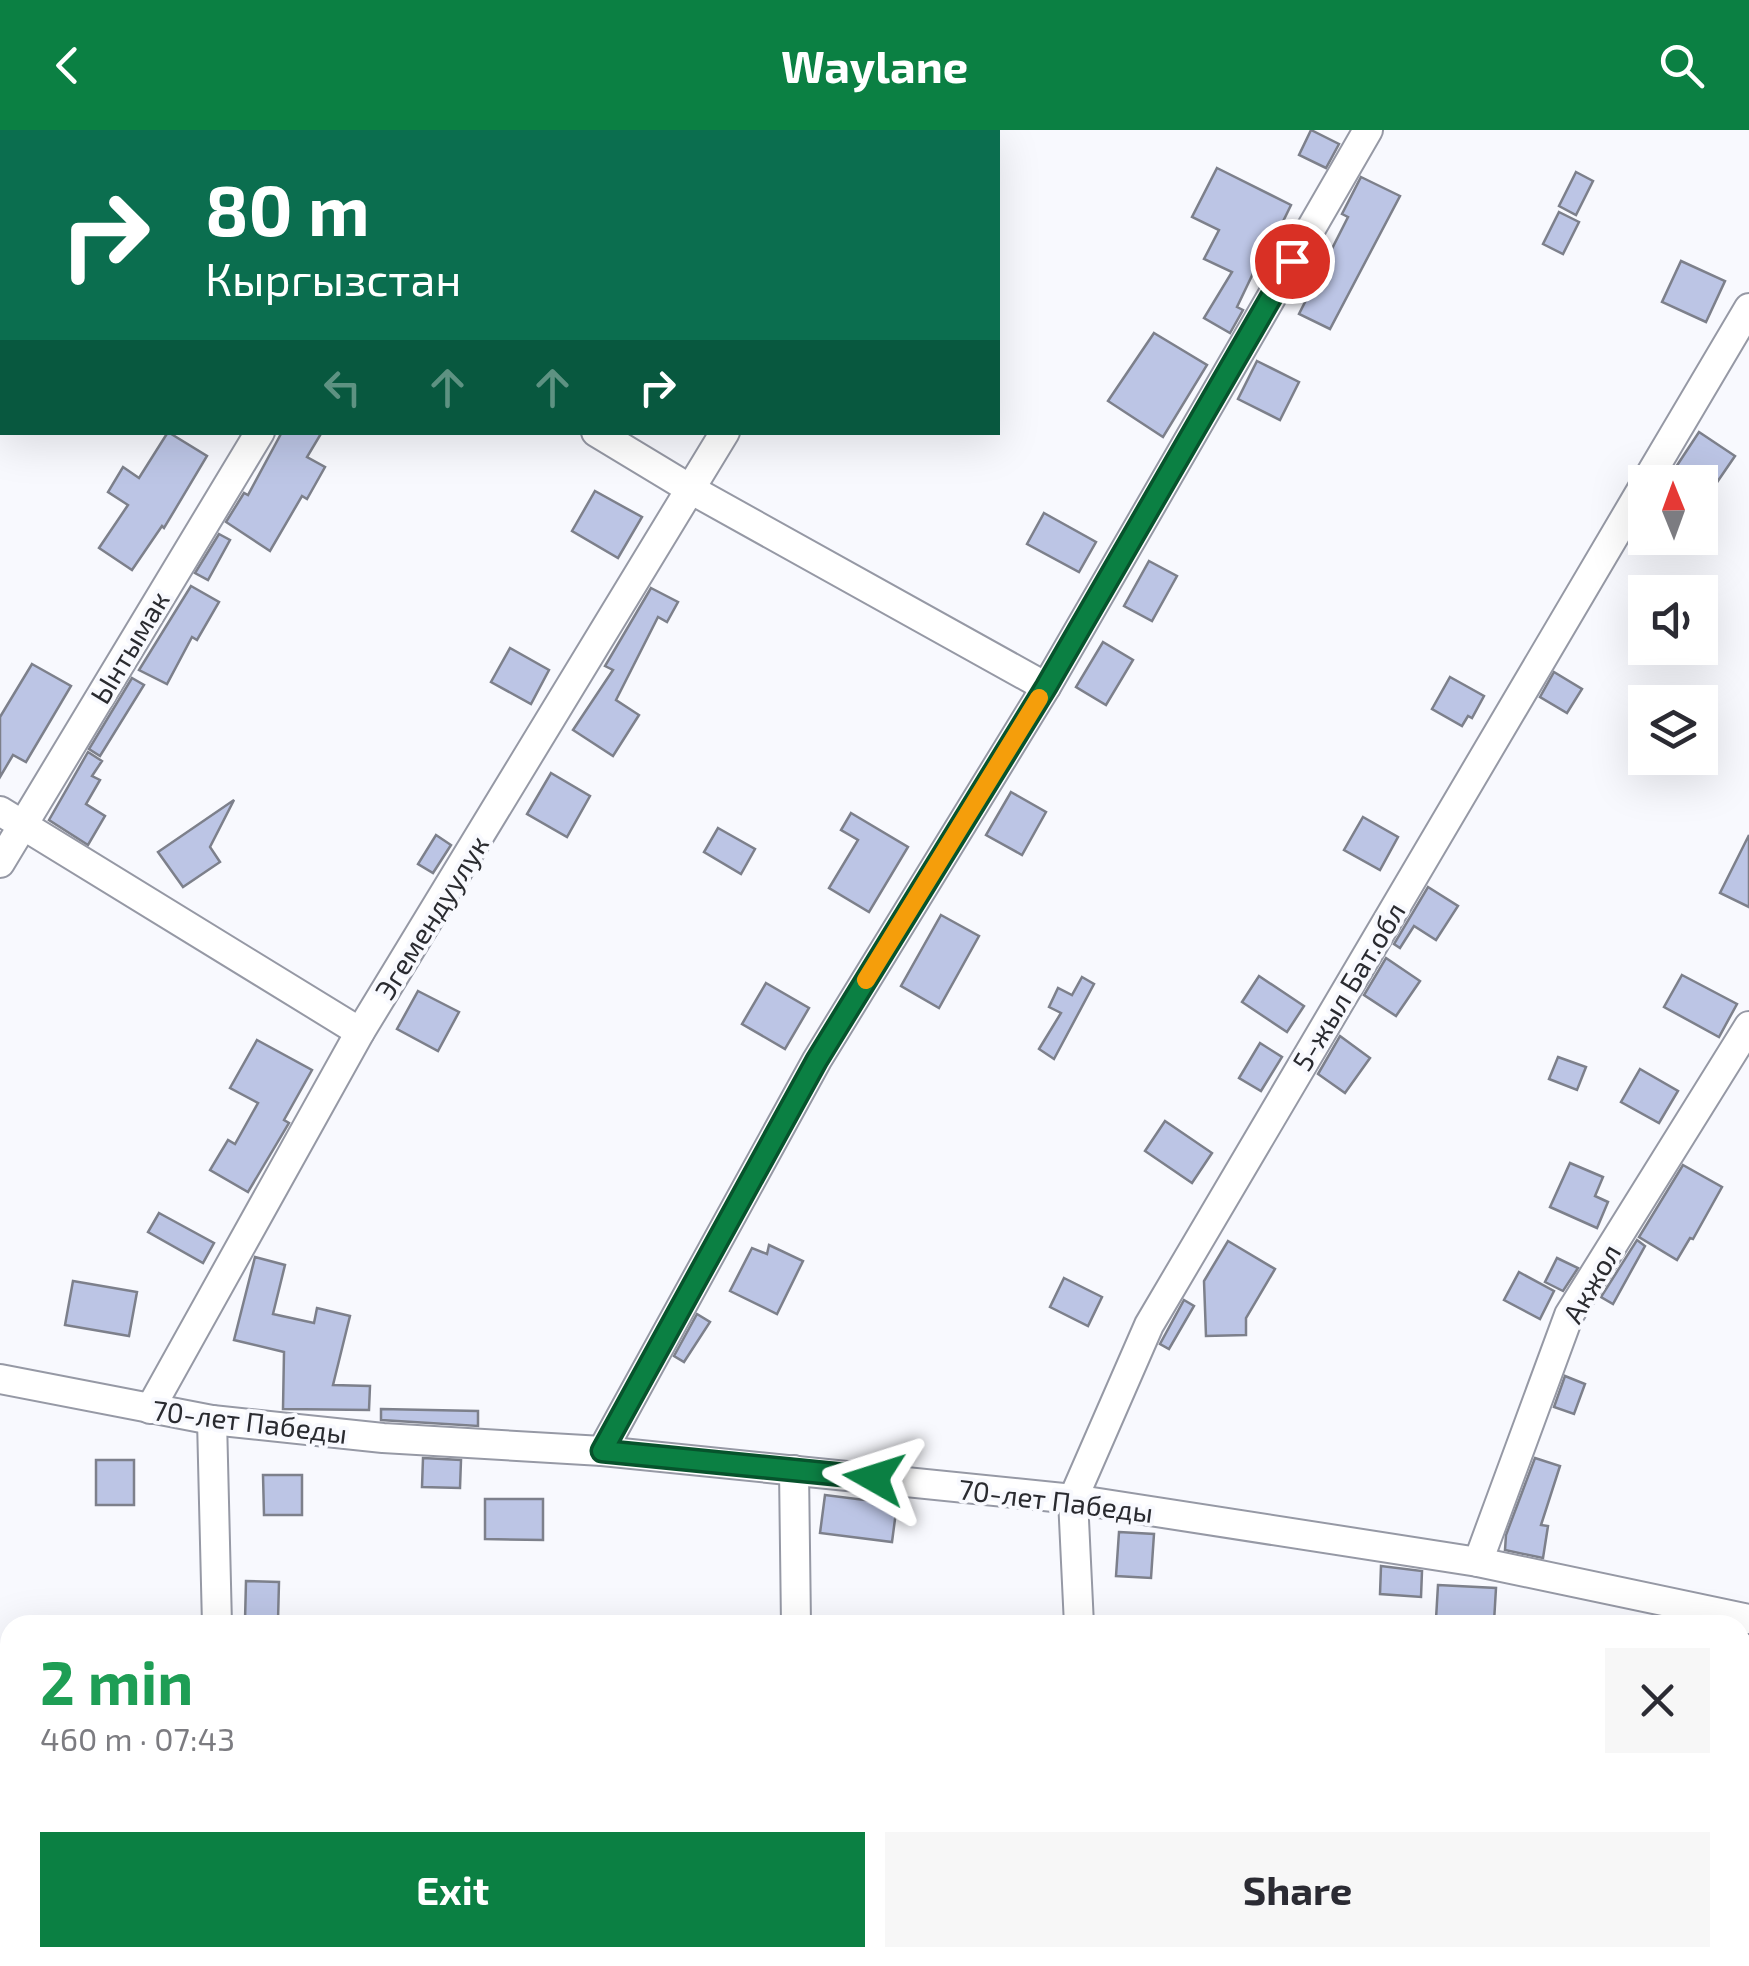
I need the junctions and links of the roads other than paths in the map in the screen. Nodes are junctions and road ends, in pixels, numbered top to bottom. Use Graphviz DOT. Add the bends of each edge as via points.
graph roads {
  1 [pos="1368,130"];
  2 [pos="1749,308"];
  3 [pos="258,435"];
  4 [pos="601,435"];
  5 [pos="724,435"];
  6 [pos="1657,465"];
  7 [pos="692,490"];
  8 [pos="1628,514"];
  9 [pos="1046,687"];
  10 [pos="10,818"];
  11 [pos="0,863"];
  12 [pos="1749,1026"];
  13 [pos="360,1032"];
  14 [pos="0,1379"];
  15 [pos="150,1409"];
  16 [pos="212,1420"];
  17 [pos="602,1451"];
  18 [pos="794,1470"];
  19 [pos="1073,1499"];
  20 [pos="1478,1562"];
  21 [pos="217,1615"];
  22 [pos="796,1615"];
  23 [pos="1079,1615"];
  24 [pos="1739,1615"];
  1 -- 9 [label="street"];
  2 -- 6 [label="street, 5-жыл Бат.обл"];
  3 -- 10 [label="street, Ынтымак"];
  4 -- 7 [label="street"];
  5 -- 7 [label="street, Эгемендуулук"];
  7 -- 9 [label="street"];
  7 -- 13 [label="street, Эгемендуулук"];
  8 -- 19 [label="street, 5-жыл Бат.обл" via="1149,1324"];
  9 -- 17 [label="street" via="817,1060"];
  10 -- 11 [label="street, Ынтымак"];
  10 -- 13 [label="street"];
  12 -- 20 [label="street, Акжол" via="1569,1315"];
  13 -- 15 [label="street, Эгемендуулук"];
  14 -- 15 [label="street, 70-лет Пабеды"];
  15 -- 16 [label="street, 70-лет Пабеды"];
  16 -- 17 [label="street, 70-лет Пабеды"];
  16 -- 21 [label="street"];
  17 -- 18 [label="street, 70-лет Пабеды"];
  18 -- 19 [label="street, 70-лет Пабеды"];
  18 -- 22 [label="street"];
  19 -- 20 [label="street, 70-лет Пабеды"];
  19 -- 23 [label="street"];
  20 -- 24 [label="street, 70-лет Пабеды"];
}
